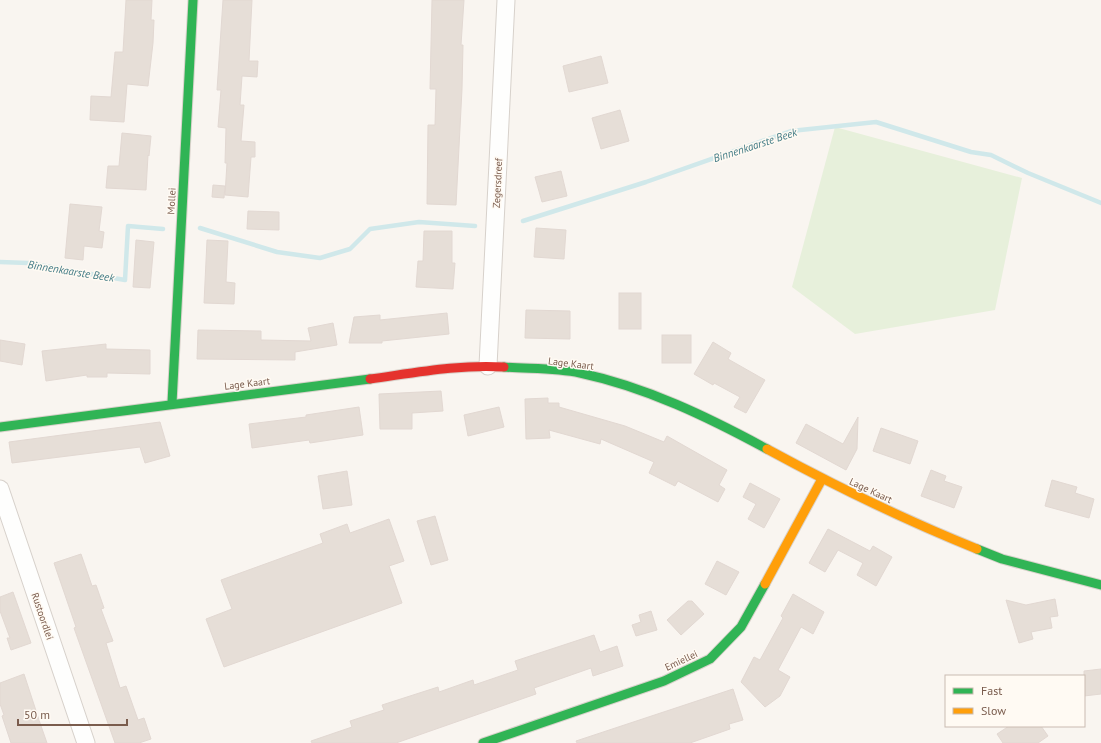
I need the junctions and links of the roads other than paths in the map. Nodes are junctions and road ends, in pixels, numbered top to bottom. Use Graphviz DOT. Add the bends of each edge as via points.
graph roads {
  1 [pos="193,0"];
  2 [pos="506,0"];
  3 [pos="488,366"];
  4 [pos="172,403"];
  5 [pos="0,427"];
  6 [pos="822,479"];
  7 [pos="0,489"];
  8 [pos="1101,585"];
  9 [pos="86,743"];
  10 [pos="483,743"];
  1 -- 4 [label="street, Mollei"];
  2 -- 3 [label="street, Zegersdreef"];
  3 -- 4 [label="street, Lage Kaart"];
  3 -- 6 [label="street, Lage Kaart" via="578,373 613,381 668,401 727,427"];
  4 -- 5 [label="street, Lage Kaart"];
  6 -- 8 [label="street, Lage Kaart" via="935,532 1002,559"];
  6 -- 10 [label="street, Emiellei" via="741,627 710,659 664,681"];
  7 -- 9 [label="street, Rustoordlei"];
}
